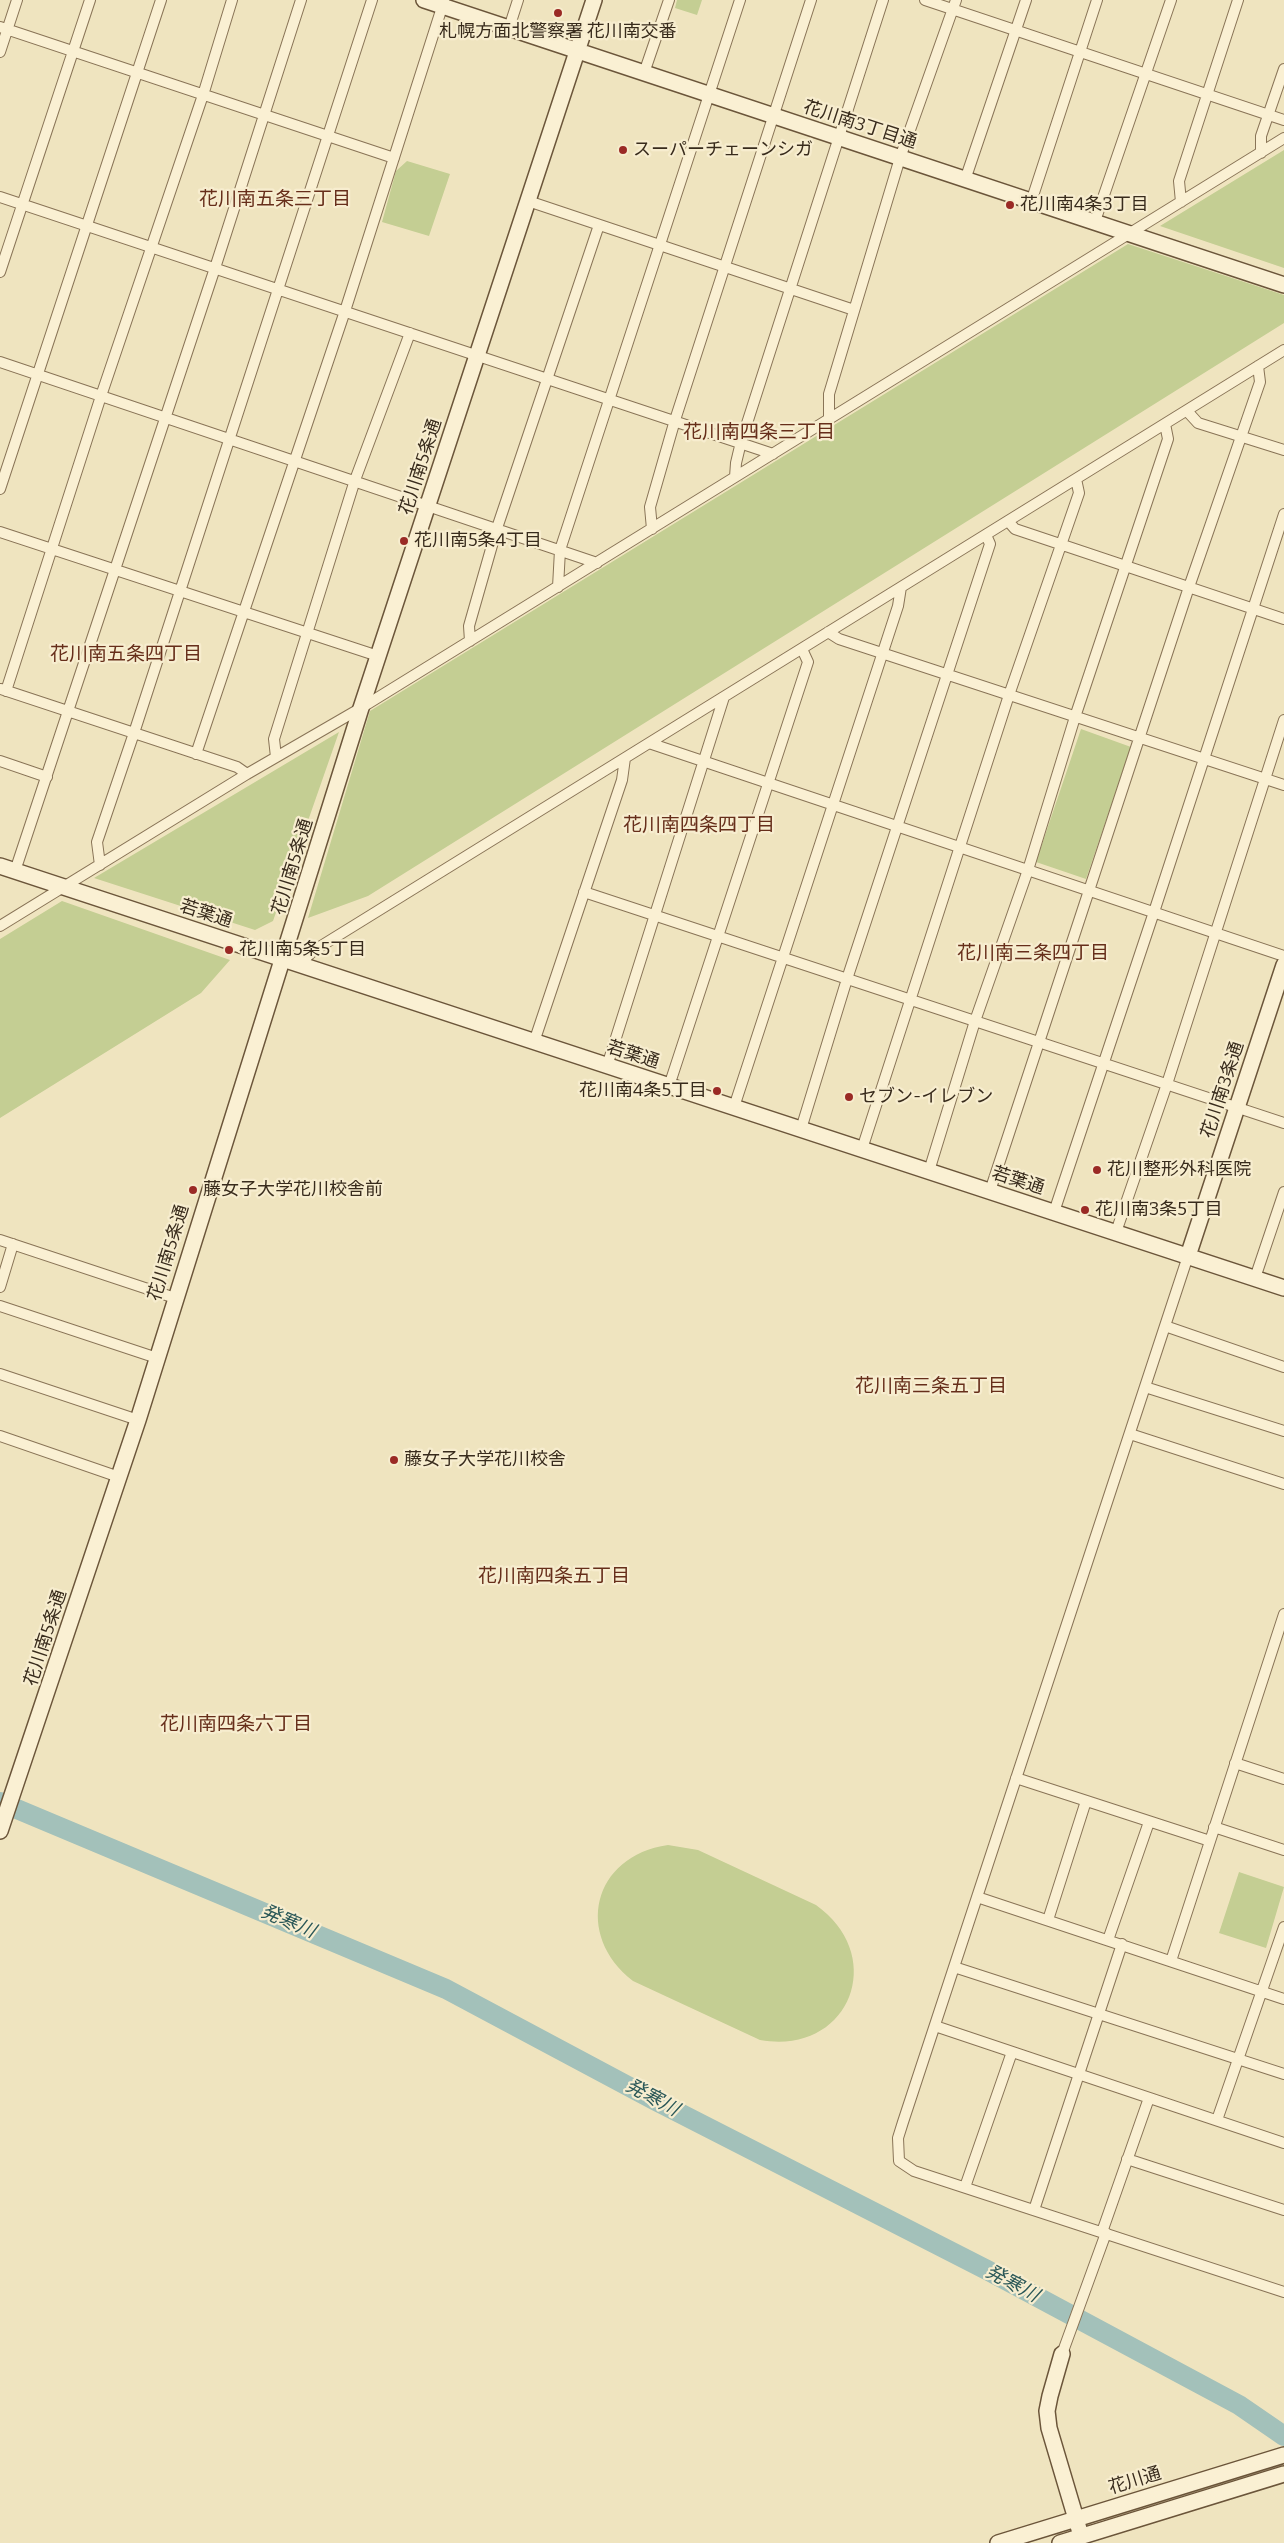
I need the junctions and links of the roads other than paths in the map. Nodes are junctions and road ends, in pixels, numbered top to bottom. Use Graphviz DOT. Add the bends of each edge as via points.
graph roads {
  1 [pos="17,0"];
  2 [pos="90,0"];
  3 [pos="161,0"];
  4 [pos="232,0"];
  5 [pos="301,0"];
  6 [pos="372,0"];
  7 [pos="424,0"];
  8 [pos="518,0"];
  9 [pos="594,0"];
  10 [pos="669,0"];
  11 [pos="740,0"];
  12 [pos="811,0"];
  13 [pos="883,0"];
  14 [pos="925,0"];
  15 [pos="1026,0"];
  16 [pos="1097,0"];
  17 [pos="1171,0"];
  18 [pos="1238,0"];
  19 [pos="443,3"];
  20 [pos="955,5"];
  21 [pos="4,28"];
  22 [pos="509,28"];
  23 [pos="1016,31"];
  24 [pos="577,51"];
  25 [pos="0,52"];
  26 [pos="73,52"];
  27 [pos="1080,53"];
  28 [pos="1284,69"];
  29 [pos="138,73"];
  30 [pos="644,73"];
  31 [pos="1146,75"];
  32 [pos="203,95"];
  33 [pos="709,95"];
  34 [pos="1208,95"];
  35 [pos="1268,115"];
  36 [pos="265,116"];
  37 [pos="774,116"];
  38 [pos="1284,120"];
  39 [pos="329,137"];
  40 [pos="837,138"];
  41 [pos="1284,138"];
  42 [pos="1261,153"];
  43 [pos="394,158"];
  44 [pos="900,158"];
  45 [pos="965,180"];
  46 [pos="0,197"];
  47 [pos="528,201"];
  48 [pos="1031,202"];
  49 [pos="1181,202"];
  50 [pos="23,204"];
  51 [pos="1094,224"];
  52 [pos="86,225"];
  53 [pos="599,225"];
  54 [pos="1128,235"];
  55 [pos="659,245"];
  56 [pos="151,247"];
  57 [pos="215,268"];
  58 [pos="726,268"];
  59 [pos="0,272"];
  60 [pos="1284,285"];
  61 [pos="278,289"];
  62 [pos="789,289"];
  63 [pos="854,310"];
  64 [pos="345,311"];
  65 [pos="410,332"];
  66 [pos="1284,350"];
  67 [pos="477,355"];
  68 [pos="0,362"];
  69 [pos="1258,366"];
  70 [pos="37,374"];
  71 [pos="546,378"];
  72 [pos="101,396"];
  73 [pos="610,398"];
  74 [pos="1187,410"];
  75 [pos="164,417"];
  76 [pos="829,419"];
  77 [pos="675,420"];
  78 [pos="1165,424"];
  79 [pos="1240,436"];
  80 [pos="228,438"];
  81 [pos="741,442"];
  82 [pos="1284,450"];
  83 [pos="773,454"];
  84 [pos="294,460"];
  85 [pos="735,477"];
  86 [pos="1076,479"];
  87 [pos="355,480"];
  88 [pos="0,489"];
  89 [pos="428,505"];
  90 [pos="1284,514"];
  91 [pos="1008,521"];
  92 [pos="497,528"];
  93 [pos="652,529"];
  94 [pos="0,532"];
  95 [pos="986,535"];
  96 [pos="1061,545"];
  97 [pos="52,549"];
  98 [pos="560,550"];
  99 [pos="597,563"];
  100 [pos="1126,566"];
  101 [pos="116,570"];
  102 [pos="558,587"];
  103 [pos="901,588"];
  104 [pos="1189,588"];
  105 [pos="180,591"];
  106 [pos="1253,609"];
  107 [pos="244,612"];
  108 [pos="1284,619"];
  109 [pos="828,632"];
  110 [pos="308,633"];
  111 [pos="470,641"];
  112 [pos="802,648"];
  113 [pos="882,654"];
  114 [pos="378,656"];
  115 [pos="948,675"];
  116 [pos="3,690"];
  117 [pos="1009,695"];
  118 [pos="724,697"];
  119 [pos="361,708"];
  120 [pos="69,712"];
  121 [pos="1075,717"];
  122 [pos="1284,720"];
  123 [pos="134,733"];
  124 [pos="1139,738"];
  125 [pos="649,744"];
  126 [pos="196,754"];
  127 [pos="276,757"];
  128 [pos="625,758"];
  129 [pos="1203,759"];
  130 [pos="0,761"];
  131 [pos="703,762"];
  132 [pos="247,774"];
  133 [pos="47,777"];
  134 [pos="1264,779"];
  135 [pos="768,783"];
  136 [pos="1284,785"];
  137 [pos="833,805"];
  138 [pos="899,827"];
  139 [pos="961,848"];
  140 [pos="100,865"];
  141 [pos="0,866"];
  142 [pos="1028,870"];
  143 [pos="15,871"];
  144 [pos="64,887"];
  145 [pos="1090,891"];
  146 [pos="584,892"];
  147 [pos="1154,912"];
  148 [pos="653,915"];
  149 [pos="0,926"];
  150 [pos="1216,933"];
  151 [pos="717,936"];
  152 [pos="1284,956"];
  153 [pos="785,958"];
  154 [pos="291,962"];
  155 [pos="1284,965"];
  156 [pos="847,979"];
  157 [pos="910,999"];
  158 [pos="975,1021"];
  159 [pos="534,1042"];
  160 [pos="1040,1042"];
  161 [pos="1102,1063"];
  162 [pos="607,1066"];
  163 [pos="1167,1084"];
  164 [pos="669,1086"];
  165 [pos="734,1107"];
  166 [pos="1237,1107"];
  167 [pos="1284,1123"];
  168 [pos="801,1129"];
  169 [pos="862,1149"];
  170 [pos="929,1171"];
  171 [pos="990,1191"];
  172 [pos="1284,1192"];
  173 [pos="1054,1212"];
  174 [pos="1116,1232"];
  175 [pos="0,1240"];
  176 [pos="13,1244"];
  177 [pos="1188,1256"];
  178 [pos="1255,1278"];
  179 [pos="0,1287"];
  180 [pos="1284,1288"];
  181 [pos="174,1298"];
  182 [pos="0,1306"];
  183 [pos="1165,1326"];
  184 [pos="156,1358"];
  185 [pos="1284,1367"];
  186 [pos="0,1374"];
  187 [pos="1145,1387"];
  188 [pos="138,1420"];
  189 [pos="1284,1432"];
  190 [pos="1130,1434"];
  191 [pos="0,1436"];
  192 [pos="119,1477"];
  193 [pos="1284,1484"];
  194 [pos="1283,1620"];
  195 [pos="1235,1763"];
  196 [pos="1016,1778"];
  197 [pos="1284,1779"];
  198 [pos="1086,1801"];
  199 [pos="1149,1822"];
  200 [pos="1214,1827"];
  201 [pos="0,1831"];
  202 [pos="1210,1841"];
  203 [pos="1284,1850"];
  204 [pos="977,1896"];
  205 [pos="1048,1920"];
  206 [pos="1284,1927"];
  207 [pos="1108,1940"];
  208 [pos="1122,1944"];
  209 [pos="1171,1961"];
  210 [pos="954,1968"];
  211 [pos="1262,1992"];
  212 [pos="1284,1999"];
  213 [pos="1100,2015"];
  214 [pos="935,2026"];
  215 [pos="1012,2052"];
  216 [pos="1239,2059"];
  217 [pos="1284,2074"];
  218 [pos="1080,2075"];
  219 [pos="1148,2098"];
  220 [pos="1217,2120"];
  221 [pos="1284,2143"];
  222 [pos="1127,2159"];
  223 [pos="965,2188"];
  224 [pos="1034,2210"];
  225 [pos="1284,2210"];
  226 [pos="1104,2233"];
  227 [pos="1284,2292"];
  228 [pos="1062,2354"];
  229 [pos="1284,2455"];
  230 [pos="1284,2474"];
  231 [pos="1076,2519"];
  232 [pos="1082,2540"];
  233 [pos="998,2543"];
  234 [pos="1060,2543"];
  1 -- 21 [label="street"];
  2 -- 26 [label="street"];
  3 -- 29 [label="street"];
  4 -- 32 [label="street"];
  5 -- 36 [label="street"];
  6 -- 39 [label="street"];
  7 -- 19 [label="street, 花川南3丁目通"];
  8 -- 22 [label="street"];
  9 -- 24 [label="street, 花川南5条通"];
  10 -- 30 [label="street"];
  11 -- 33 [label="street"];
  12 -- 37 [label="street"];
  13 -- 40 [label="street"];
  14 -- 20 [label="street"];
  15 -- 23 [label="street"];
  16 -- 27 [label="street"];
  17 -- 31 [label="street"];
  18 -- 34 [label="street"];
  19 -- 22 [label="street, 花川南3丁目通"];
  19 -- 43 [label="street"];
  20 -- 23 [label="street"];
  20 -- 44 [label="street"];
  21 -- 25 [label="street"];
  21 -- 26 [label="street"];
  22 -- 24 [label="street, 花川南3丁目通"];
  23 -- 27 [label="street"];
  23 -- 45 [label="street"];
  24 -- 30 [label="street, 花川南3丁目通"];
  24 -- 47 [label="street, 花川南5条通"];
  26 -- 29 [label="street"];
  26 -- 50 [label="street"];
  27 -- 31 [label="street"];
  27 -- 48 [label="street"];
  28 -- 35 [label="street"];
  29 -- 32 [label="street"];
  29 -- 52 [label="street"];
  30 -- 33 [label="street, 花川南3丁目通"];
  31 -- 34 [label="street"];
  31 -- 51 [label="street"];
  32 -- 36 [label="street"];
  32 -- 56 [label="street"];
  33 -- 37 [label="street, 花川南3丁目通"];
  33 -- 55 [label="street"];
  34 -- 35 [label="street"];
  34 -- 49 [label="street" via="1179,181"];
  35 -- 38 [label="street"];
  35 -- 42 [label="street" via="1261,136"];
  36 -- 39 [label="street"];
  36 -- 57 [label="street"];
  37 -- 40 [label="street, 花川南3丁目通"];
  37 -- 58 [label="street"];
  39 -- 43 [label="street"];
  39 -- 61 [label="street"];
  40 -- 44 [label="street, 花川南3丁目通"];
  40 -- 62 [label="street"];
  41 -- 42 [label="street"];
  42 -- 49 [label="street"];
  43 -- 64 [label="street"];
  44 -- 45 [label="street, 花川南3丁目通"];
  44 -- 63 [label="street"];
  45 -- 48 [label="street, 花川南3丁目通"];
  46 -- 50 [label="street"];
  47 -- 53 [label="street"];
  47 -- 67 [label="street, 花川南5条通"];
  48 -- 51 [label="street, 花川南3丁目通"];
  49 -- 54 [label="street"];
  50 -- 52 [label="street"];
  50 -- 59 [label="street"];
  51 -- 54 [label="street, 花川南3丁目通"];
  52 -- 56 [label="street"];
  52 -- 70 [label="street"];
  53 -- 55 [label="street"];
  53 -- 71 [label="street"];
  54 -- 60 [label="street, 花川南3丁目通"];
  54 -- 76 [label="street"];
  55 -- 58 [label="street"];
  55 -- 73 [label="street"];
  56 -- 57 [label="street"];
  56 -- 72 [label="street"];
  57 -- 61 [label="street"];
  57 -- 75 [label="street"];
  58 -- 62 [label="street"];
  58 -- 77 [label="street"];
  61 -- 64 [label="street"];
  61 -- 80 [label="street"];
  62 -- 63 [label="street"];
  62 -- 81 [label="street"];
  63 -- 76 [label="street" via="829,394"];
  64 -- 65 [label="street"];
  64 -- 84 [label="street"];
  65 -- 67 [label="street"];
  65 -- 87 [label="street"];
  66 -- 69 [label="street"];
  67 -- 71 [label="street"];
  67 -- 89 [label="street, 花川南5条通"];
  68 -- 70 [label="street"];
  69 -- 74 [label="street"];
  69 -- 79 [label="street" via="1260,382"];
  70 -- 72 [label="street"];
  70 -- 88 [label="street"];
  71 -- 73 [label="street"];
  71 -- 92 [label="street"];
  72 -- 75 [label="street"];
  72 -- 97 [label="street"];
  73 -- 77 [label="street"];
  73 -- 98 [label="street"];
  74 -- 78 [label="street"];
  74 -- 79 [label="street" via="1198,423"];
  75 -- 80 [label="street"];
  75 -- 101 [label="street"];
  76 -- 83 [label="street"];
  77 -- 81 [label="street"];
  77 -- 93 [label="street" via="650,507"];
  78 -- 86 [label="street"];
  78 -- 100 [label="street" via="1168,439"];
  79 -- 82 [label="street"];
  79 -- 104 [label="street"];
  80 -- 84 [label="street"];
  80 -- 105 [label="street"];
  81 -- 83 [label="street"];
  81 -- 85 [label="street"];
  83 -- 85 [label="street"];
  84 -- 87 [label="street"];
  84 -- 107 [label="street"];
  85 -- 93 [label="street"];
  86 -- 91 [label="street"];
  86 -- 96 [label="street" via="1079,493"];
  87 -- 89 [label="street"];
  87 -- 110 [label="street"];
  89 -- 92 [label="street"];
  89 -- 114 [label="street, 花川南5条通"];
  90 -- 106 [label="street"];
  91 -- 95 [label="street"];
  91 -- 96 [label="street" via="1015,529"];
  92 -- 98 [label="street"];
  92 -- 111 [label="street" via="469,626"];
  93 -- 99 [label="street"];
  94 -- 97 [label="street"];
  95 -- 103 [label="street"];
  95 -- 115 [label="street" via="990,544"];
  96 -- 100 [label="street"];
  96 -- 117 [label="street"];
  97 -- 101 [label="street"];
  97 -- 116 [label="street"];
  98 -- 99 [label="street"];
  98 -- 102 [label="street"];
  99 -- 102 [label="street"];
  100 -- 104 [label="street"];
  100 -- 121 [label="street"];
  101 -- 105 [label="street"];
  101 -- 120 [label="street"];
  102 -- 111 [label="street"];
  103 -- 109 [label="street"];
  103 -- 113 [label="street"];
  104 -- 106 [label="street"];
  104 -- 124 [label="street"];
  105 -- 107 [label="street"];
  105 -- 123 [label="street"];
  106 -- 108 [label="street"];
  106 -- 129 [label="street"];
  107 -- 110 [label="street"];
  107 -- 126 [label="street"];
  109 -- 112 [label="street"];
  109 -- 113 [label="street"];
  110 -- 114 [label="street"];
  110 -- 127 [label="street" via="274,739"];
  111 -- 119 [label="street"];
  112 -- 118 [label="street"];
  112 -- 135 [label="street" via="808,662"];
  113 -- 115 [label="street"];
  113 -- 137 [label="street"];
  114 -- 119 [label="street, 花川南5条通"];
  115 -- 117 [label="street"];
  115 -- 138 [label="street"];
  116 -- 120 [label="street"];
  117 -- 121 [label="street"];
  117 -- 139 [label="street"];
  118 -- 125 [label="street"];
  118 -- 131 [label="street"];
  119 -- 127 [label="street"];
  119 -- 154 [label="street, 花川南5条通"];
  120 -- 123 [label="street"];
  120 -- 133 [label="street"];
  121 -- 124 [label="street"];
  121 -- 142 [label="street"];
  122 -- 134 [label="street"];
  123 -- 126 [label="street"];
  123 -- 140 [label="street" via="97,842"];
  124 -- 129 [label="street"];
  124 -- 145 [label="street"];
  125 -- 128 [label="street"];
  125 -- 131 [label="street"];
  126 -- 132 [label="street" via="237,767"];
  127 -- 132 [label="street"];
  128 -- 146 [label="street" via="622,780"];
  128 -- 154 [label="street" via="314,951"];
  129 -- 134 [label="street"];
  129 -- 147 [label="street"];
  130 -- 133 [label="street"];
  131 -- 135 [label="street"];
  131 -- 148 [label="street"];
  132 -- 140 [label="street"];
  133 -- 143 [label="street"];
  134 -- 136 [label="street"];
  134 -- 150 [label="street"];
  135 -- 137 [label="street"];
  135 -- 151 [label="street"];
  137 -- 138 [label="street"];
  137 -- 153 [label="street"];
  138 -- 139 [label="street"];
  138 -- 156 [label="street"];
  139 -- 142 [label="street"];
  139 -- 157 [label="street"];
  140 -- 144 [label="street"];
  141 -- 143 [label="street, 若葉通"];
  142 -- 145 [label="street"];
  142 -- 158 [label="street"];
  143 -- 144 [label="street, 若葉通"];
  144 -- 149 [label="street"];
  144 -- 154 [label="street, 若葉通"];
  145 -- 147 [label="street"];
  145 -- 160 [label="street"];
  146 -- 148 [label="street"];
  146 -- 159 [label="street"];
  147 -- 150 [label="street"];
  147 -- 161 [label="street"];
  148 -- 151 [label="street"];
  148 -- 162 [label="street"];
  150 -- 152 [label="street"];
  150 -- 163 [label="street"];
  151 -- 153 [label="street"];
  151 -- 164 [label="street"];
  153 -- 156 [label="street"];
  153 -- 165 [label="street"];
  154 -- 159 [label="street, 若葉通"];
  154 -- 181 [label="street, 花川南5条通"];
  155 -- 166 [label="street, 花川南3条通"];
  156 -- 157 [label="street"];
  156 -- 168 [label="street"];
  157 -- 158 [label="street"];
  157 -- 169 [label="street"];
  158 -- 160 [label="street"];
  158 -- 170 [label="street"];
  159 -- 162 [label="street, 若葉通"];
  160 -- 161 [label="street"];
  160 -- 171 [label="street"];
  161 -- 163 [label="street"];
  161 -- 173 [label="street"];
  162 -- 164 [label="street, 若葉通"];
  163 -- 166 [label="street"];
  163 -- 174 [label="street"];
  164 -- 165 [label="street, 若葉通"];
  165 -- 168 [label="street, 若葉通"];
  166 -- 167 [label="street"];
  166 -- 177 [label="street, 花川南3条通"];
  168 -- 169 [label="street, 若葉通"];
  169 -- 170 [label="street, 若葉通"];
  170 -- 171 [label="street, 若葉通"];
  171 -- 173 [label="street, 若葉通"];
  172 -- 178 [label="street"];
  173 -- 174 [label="street, 若葉通"];
  174 -- 177 [label="street, 若葉通"];
  175 -- 176 [label="street"];
  176 -- 179 [label="street"];
  176 -- 181 [label="street"];
  177 -- 178 [label="street, 若葉通"];
  177 -- 183 [label="street"];
  178 -- 180 [label="street, 若葉通"];
  181 -- 184 [label="street, 花川南5条通"];
  182 -- 184 [label="street"];
  183 -- 185 [label="street"];
  183 -- 187 [label="street"];
  184 -- 188 [label="street, 花川南5条通"];
  186 -- 188 [label="street"];
  187 -- 189 [label="street"];
  187 -- 190 [label="street"];
  188 -- 192 [label="street, 花川南5条通"];
  190 -- 193 [label="street"];
  190 -- 196 [label="street"];
  191 -- 192 [label="street"];
  192 -- 201 [label="street, 花川南5条通"];
  194 -- 195 [label="street"];
  195 -- 197 [label="street"];
  195 -- 200 [label="street"];
  196 -- 198 [label="street"];
  196 -- 204 [label="street"];
  198 -- 199 [label="street"];
  198 -- 205 [label="street"];
  199 -- 202 [label="street"];
  199 -- 207 [label="street"];
  200 -- 202 [label="street"];
  200 -- 203 [label="street"];
  202 -- 209 [label="street"];
  204 -- 205 [label="street"];
  204 -- 210 [label="street"];
  205 -- 207 [label="street"];
  206 -- 211 [label="street"];
  207 -- 208 [label="street"];
  208 -- 209 [label="street"];
  208 -- 213 [label="street"];
  209 -- 211 [label="street"];
  210 -- 213 [label="street"];
  210 -- 214 [label="street"];
  211 -- 212 [label="street"];
  211 -- 216 [label="street"];
  213 -- 216 [label="street"];
  213 -- 218 [label="street"];
  214 -- 215 [label="street"];
  214 -- 223 [label="street" via="898,2138 897,2150 899,2160 914,2171"];
  215 -- 218 [label="street"];
  215 -- 223 [label="street"];
  216 -- 217 [label="street"];
  216 -- 220 [label="street"];
  218 -- 219 [label="street"];
  218 -- 224 [label="street"];
  219 -- 220 [label="street"];
  219 -- 222 [label="street"];
  220 -- 221 [label="street"];
  222 -- 225 [label="street"];
  222 -- 226 [label="street"];
  223 -- 224 [label="street"];
  224 -- 226 [label="street"];
  226 -- 227 [label="street"];
  226 -- 228 [label="street"];
  228 -- 231 [label="street" via="1047,2411"];
  229 -- 231 [label="street, 花川通"];
  230 -- 232 [label="street, 花川通"];
  231 -- 232 [label="street"];
  231 -- 233 [label="street, 花川通"];
  232 -- 234 [label="street, 花川通"];
}
